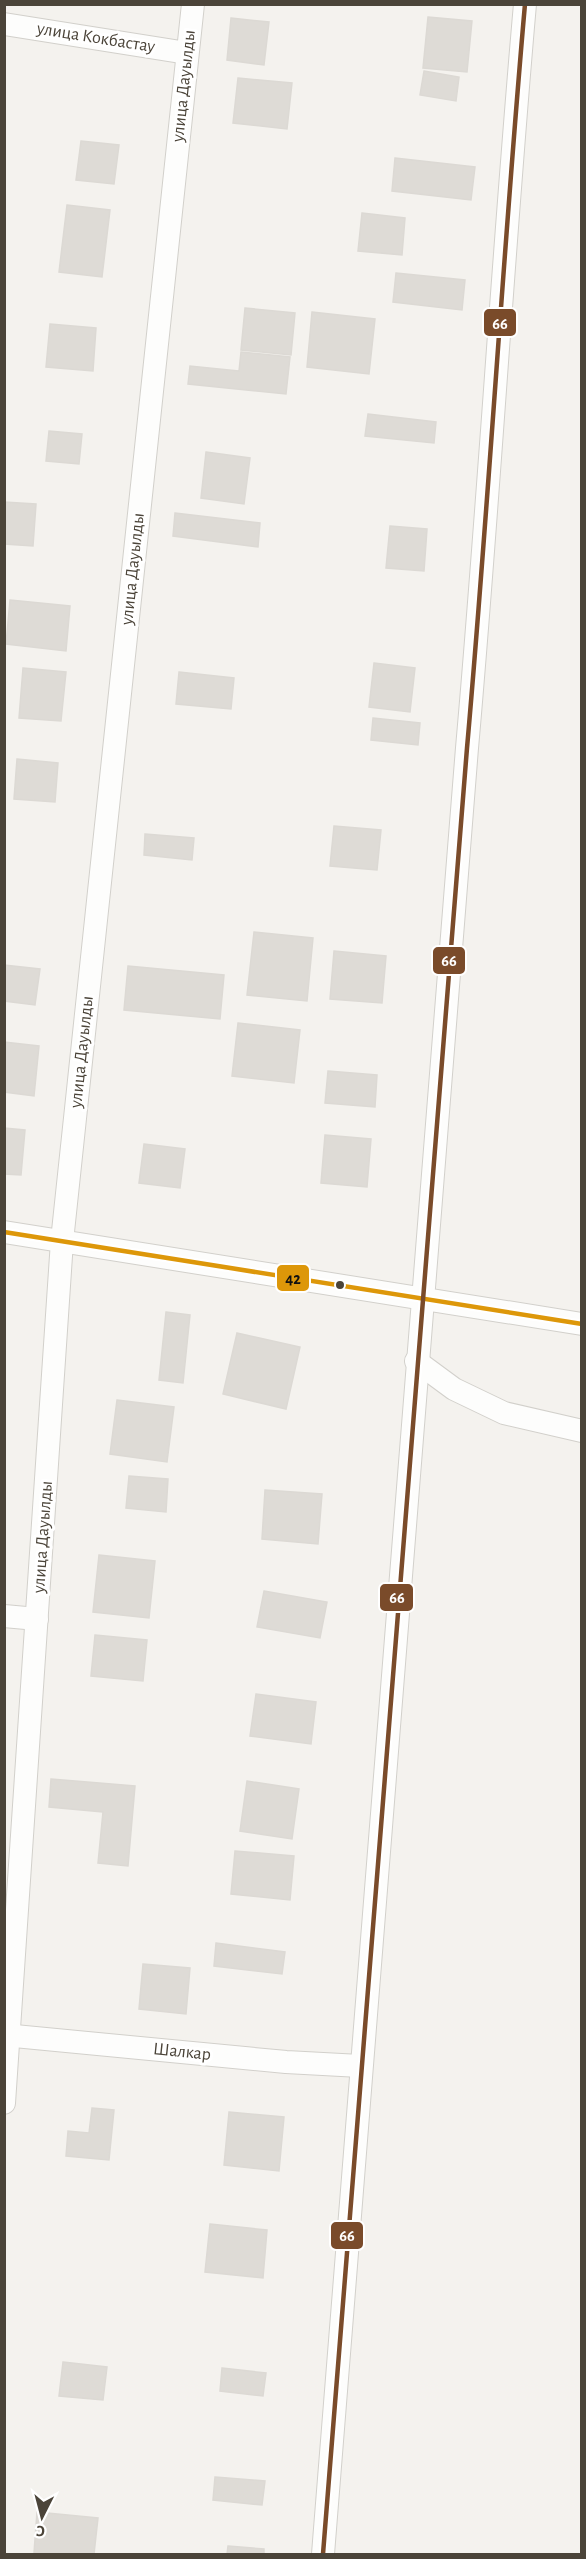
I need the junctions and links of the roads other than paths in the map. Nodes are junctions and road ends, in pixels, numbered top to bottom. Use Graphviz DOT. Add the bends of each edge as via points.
graph roads {
  1 [pos="193,4"];
  2 [pos="525,4"];
  3 [pos="4,24"];
  4 [pos="187,53"];
  5 [pos="4,1232"];
  6 [pos="62,1241"];
  7 [pos="421,1299"];
  8 [pos="582,1324"];
  9 [pos="416,1361"];
  10 [pos="582,1431"];
  11 [pos="4,1616"];
  12 [pos="37,1619"];
  13 [pos="7,2036"];
  14 [pos="360,2066"];
  15 [pos="4,2103"];
  16 [pos="323,2554"];
  1 -- 4 [label="street, улица Дауылды"];
  2 -- 7 [label="street"];
  3 -- 4 [label="street, улица Кокбастау"];
  4 -- 6 [label="street, улица Дауылды"];
  5 -- 6 [label="street"];
  6 -- 7 [label="street"];
  6 -- 12 [label="street, улица Дауылды"];
  7 -- 8 [label="street"];
  7 -- 9 [label="street"];
  9 -- 10 [label="street" via="454,1389 504,1413"];
  9 -- 14 [label="street"];
  11 -- 12 [label="street"];
  12 -- 13 [label="street, улица Дауылды"];
  13 -- 14 [label="street, Шалкар"];
  13 -- 15 [label="street, улица Дауылды"];
  14 -- 16 [label="street"];
}
